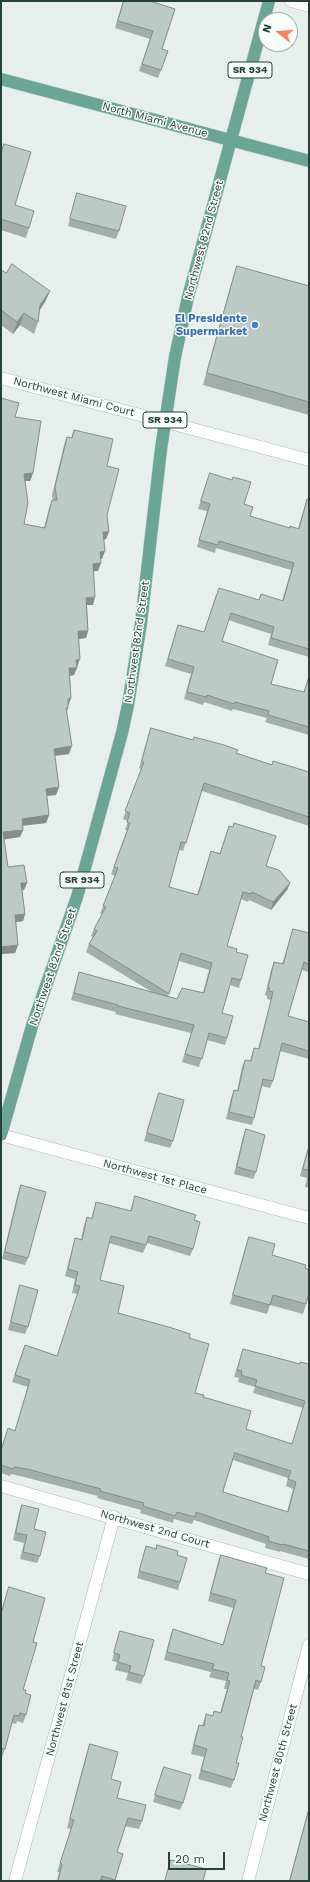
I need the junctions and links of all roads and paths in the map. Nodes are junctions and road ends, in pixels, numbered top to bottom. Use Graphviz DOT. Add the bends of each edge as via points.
graph roads {
  1 [pos="269,1"];
  2 [pos="291,1"];
  3 [pos="309,6"];
  4 [pos="1,79"];
  5 [pos="231,140"];
  6 [pos="309,161"];
  7 [pos="1,378"];
  8 [pos="165,421"];
  9 [pos="309,460"];
  10 [pos="1,1135"];
  11 [pos="309,1218"];
  12 [pos="1,1486"];
  13 [pos="114,1517"];
  14 [pos="309,1574"];
  15 [pos="309,1645"];
  16 [pos="15,1881"];
  17 [pos="248,1881"];
  1 -- 5 [label="main road, SR 934"];
  2 -- 3 [label="street"];
  4 -- 5 [label="main road, North Miami Avenue"];
  5 -- 6 [label="main road, North Miami Avenue"];
  5 -- 8 [label="main road, Northwest 82nd Street / SR 934" via="181,326"];
  7 -- 8 [label="street, Northwest Miami Court"];
  8 -- 9 [label="street, Northwest Miami Court"];
  8 -- 10 [label="main road, Northwest 82nd Street / SR 934" via="141,623 122,733 79,890 30,1032"];
  10 -- 11 [label="street, Northwest 1st Place"];
  12 -- 13 [label="street, Northwest 2nd Court"];
  13 -- 14 [label="street, Northwest 2nd Court"];
  13 -- 16 [label="street, Northwest 81st Street"];
  15 -- 17 [label="street, Northwest 80th Street"];
}
